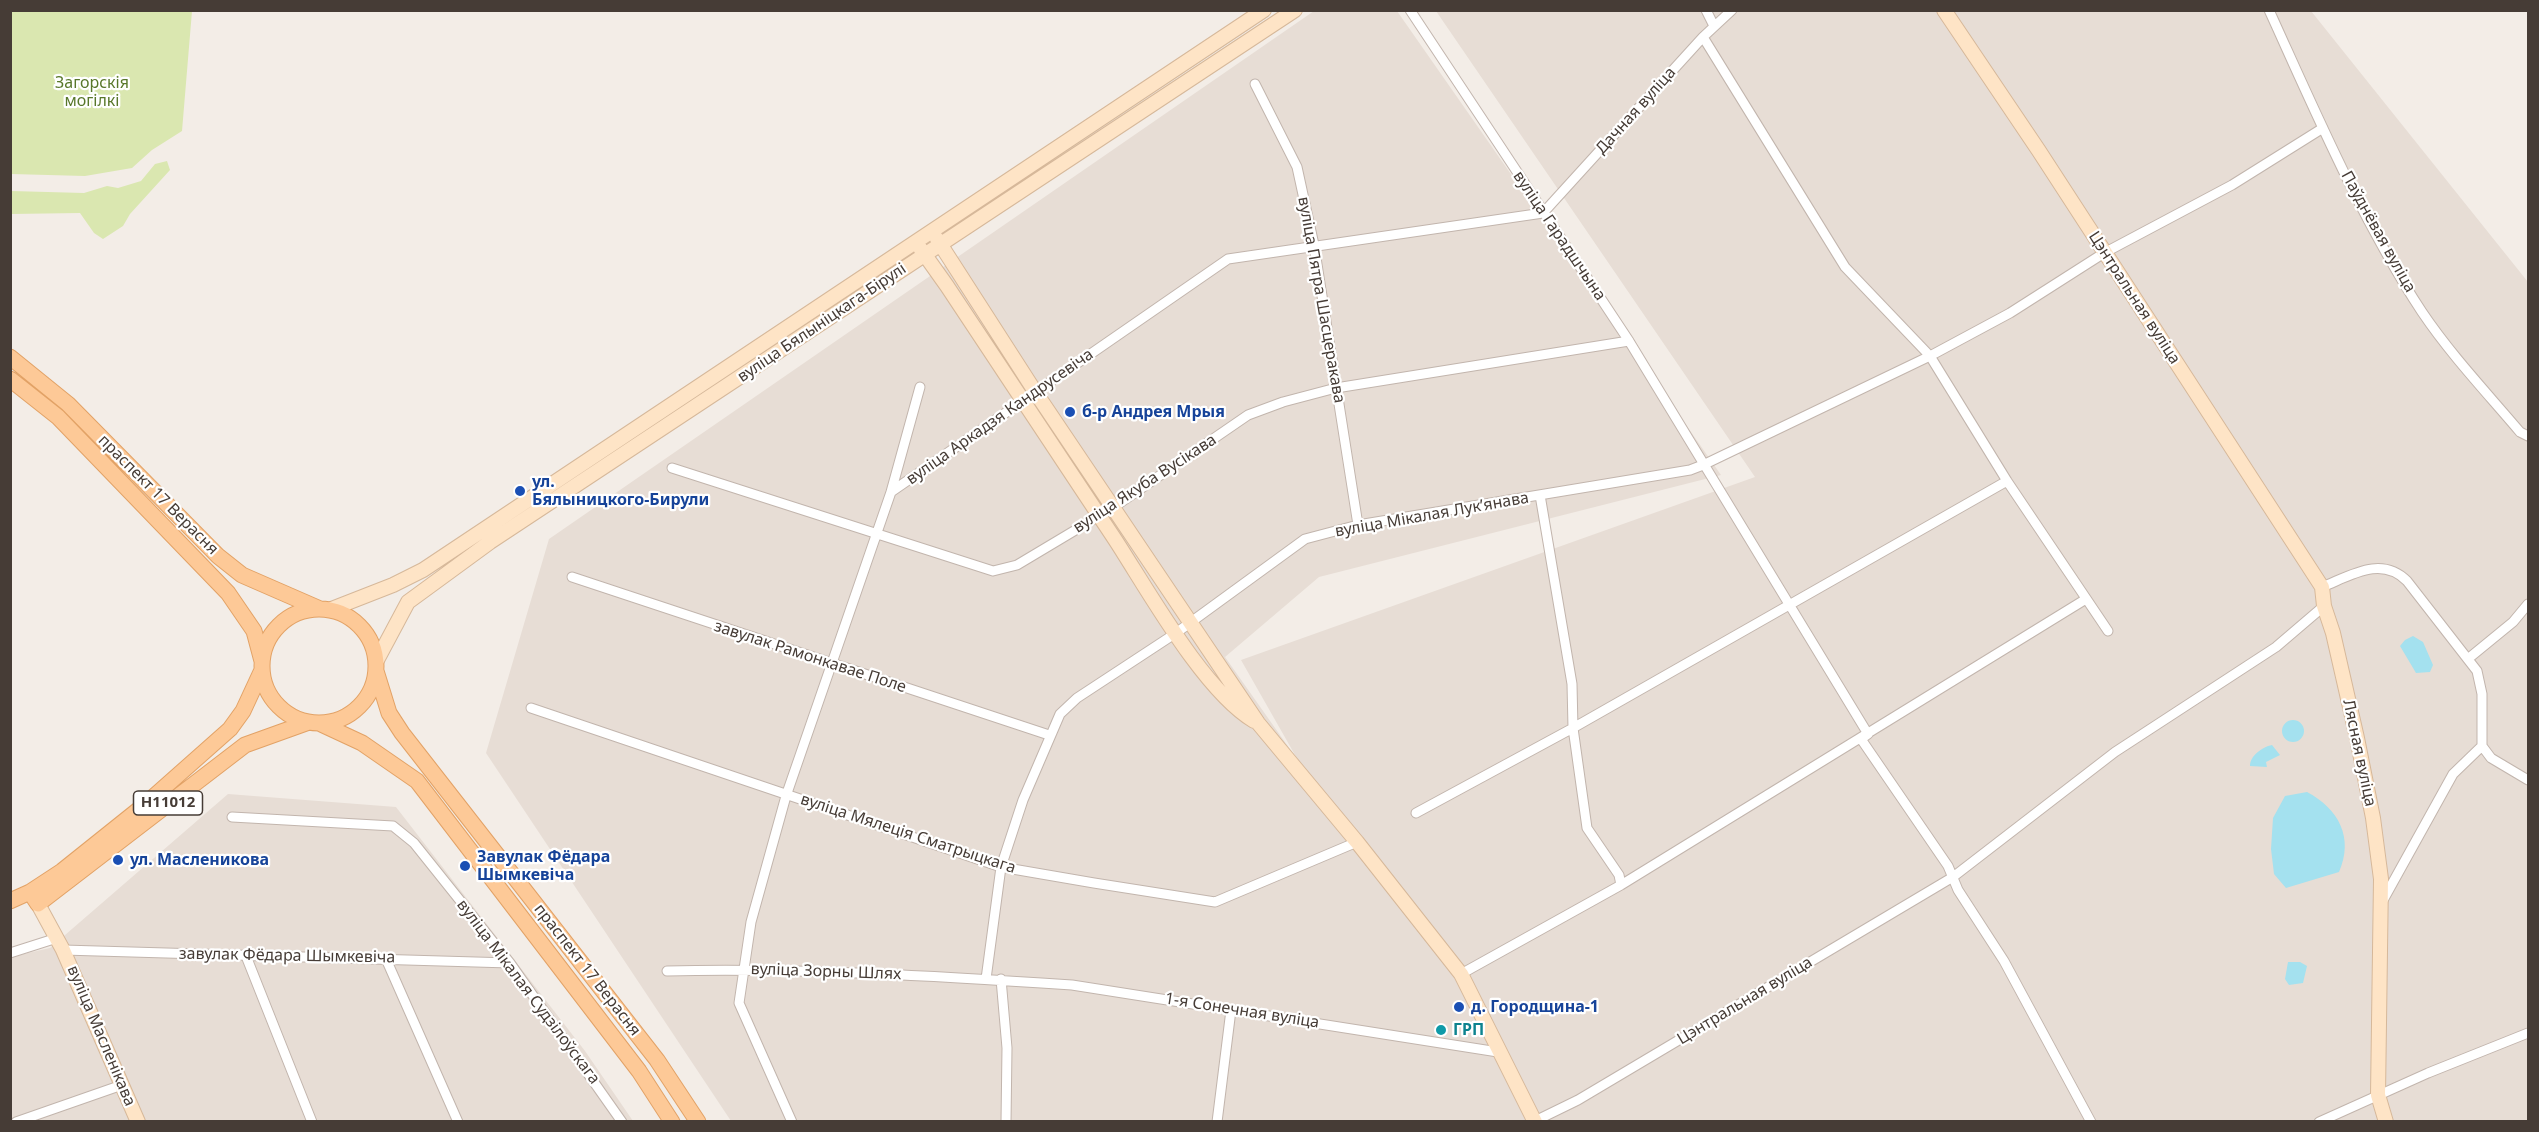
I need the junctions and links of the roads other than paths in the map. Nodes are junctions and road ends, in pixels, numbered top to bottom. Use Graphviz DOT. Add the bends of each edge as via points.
graph roads {
  1 [pos="1264,10"];
  2 [pos="1295,10"];
  3 [pos="1410,10"];
  4 [pos="1706,10"];
  5 [pos="1732,10"];
  6 [pos="1944,10"];
  7 [pos="2269,10"];
  8 [pos="1714,26"];
  9 [pos="1703,37"];
  10 [pos="1256,84"];
  11 [pos="2323,128"];
  12 [pos="1543,213"];
  13 [pos="932,232"];
  14 [pos="916,243"];
  15 [pos="941,245"];
  16 [pos="1314,245"];
  17 [pos="2104,253"];
  18 [pos="925,255"];
  19 [pos="1629,341"];
  20 [pos="1930,356"];
  21 [pos="10,357"];
  22 [pos="10,379"];
  23 [pos="920,387"];
  24 [pos="1336,388"];
  25 [pos="1036,393"];
  26 [pos="1023,402"];
  27 [pos="2524,434"];
  28 [pos="2529,441"];
  29 [pos="1703,465"];
  30 [pos="672,468"];
  31 [pos="2007,481"];
  32 [pos="891,492"];
  33 [pos="1540,495"];
  34 [pos="1114,507"];
  35 [pos="1100,516"];
  36 [pos="1358,525"];
  37 [pos="877,535"];
  38 [pos="572,577"];
  39 [pos="2322,587"];
  40 [pos="2086,598"];
  41 [pos="1792,604"];
  42 [pos="2529,604"];
  43 [pos="2324,606"];
  44 [pos="324,609"];
  45 [pos="1189,623"];
  46 [pos="2108,631"];
  47 [pos="1176,633"];
  48 [pos="2469,658"];
  49 [pos="832,664"];
  50 [pos="262,666"];
  51 [pos="376,667"];
  52 [pos="531,708"];
  53 [pos="314,723"];
  54 [pos="1258,723"];
  55 [pos="1573,728"];
  56 [pos="1049,735"];
  57 [pos="1865,737"];
  58 [pos="2482,746"];
  59 [pos="2529,780"];
  60 [pos="786,796"];
  61 [pos="1416,813"];
  62 [pos="232,817"];
  63 [pos="1357,842"];
  64 [pos="1001,867"];
  65 [pos="1953,877"];
  66 [pos="1621,885"];
  67 [pos="34,898"];
  68 [pos="10,901"];
  69 [pos="2382,902"];
  70 [pos="60,944"];
  71 [pos="10,953"];
  72 [pos="246,956"];
  73 [pos="386,959"];
  74 [pos="510,963"];
  75 [pos="743,969"];
  76 [pos="666,971"];
  77 [pos="1461,974"];
  78 [pos="986,979"];
  79 [pos="1002,979"];
  80 [pos="1231,1010"];
  81 [pos="2529,1033"];
  82 [pos="1498,1052"];
  83 [pos="122,1085"];
  84 [pos="2378,1095"];
  85 [pos="1535,1121"];
  86 [pos="16,1122"];
  87 [pos="138,1122"];
  88 [pos="312,1122"];
  89 [pos="458,1122"];
  90 [pos="622,1122"];
  91 [pos="672,1122"];
  92 [pos="698,1122"];
  93 [pos="792,1122"];
  94 [pos="1006,1122"];
  95 [pos="1217,1122"];
  96 [pos="2091,1122"];
  97 [pos="2319,1122"];
  98 [pos="2386,1122"];
  1 -- 13 [label="main road, вуліца Бялыніцкага-Бірулі"];
  2 -- 15 [label="main road, вуліца Бялыніцкага-Бірулі"];
  3 -- 12 [label="street, вуліца Гарадшчына"];
  4 -- 8 [label="street"];
  5 -- 8 [label="street, Дачная вуліца"];
  6 -- 17 [label="main road, Цэнтральная вуліца"];
  7 -- 11 [label="street, Паўднёвая вуліца"];
  8 -- 9 [label="street, Дачная вуліца"];
  9 -- 12 [label="street, Дачная вуліца"];
  9 -- 20 [label="street" via="1845,267"];
  10 -- 16 [label="street, вуліца Пятра Шасцеракава" via="1298,167"];
  11 -- 17 [label="street, вуліца Мікалая Лукʼянава" via="2232,185"];
  11 -- 27 [label="street, Паўднёвая вуліца" via="2421,309"];
  12 -- 16 [label="street, вуліца Аркадзя Кандрусевіча"];
  12 -- 19 [label="street, вуліца Гарадшчына"];
  13 -- 14 [label="main road, вуліца Бялыніцкага-Бірулі / Н11012"];
  13 -- 15 [label="main road"];
  14 -- 18 [label="main road"];
  14 -- 44 [label="main road, вуліца Бялыніцкага-Бірулі / Н11012" via="423,570"];
  15 -- 18 [label="main road, вуліца Бялыніцкага-Бірулі"];
  15 -- 25 [label="main road"];
  16 -- 24 [label="street, вуліца Пятра Шасцеракава"];
  16 -- 25 [label="street, вуліца Аркадзя Кандрусевіча" via="1228,259"];
  17 -- 20 [label="street, вуліца Мікалая Лукʼянава" via="2010,313"];
  17 -- 39 [label="main road, Цэнтральная вуліца"];
  18 -- 26 [label="main road"];
  18 -- 51 [label="main road, вуліца Бялыніцкага-Бірулі / Н11012" via="490,542 408,602"];
  19 -- 24 [label="street, вуліца Якуба Вусікава"];
  19 -- 29 [label="street, вуліца Гарадшчына"];
  20 -- 29 [label="street, вуліца Мікалая Лукʼянава"];
  20 -- 31 [label="street"];
  21 -- 44 [label="main road, праспект 17 Верасня" via="68,404 218,556 242,575"];
  22 -- 50 [label="main road, праспект 17 Верасня" via="58,417 228,593 254,631"];
  23 -- 32 [label="street"];
  24 -- 34 [label="street, вуліца Якуба Вусікава" via="1248,415"];
  24 -- 36 [label="street, вуліца Пятра Шасцеракава"];
  25 -- 26 [label="street, вуліца Аркадзя Кандрусевіча"];
  25 -- 34 [label="main road"];
  26 -- 32 [label="street, вуліца Аркадзя Кандрусевіча"];
  26 -- 35 [label="main road"];
  27 -- 28 [label="street, Паўднёвая вуліца"];
  29 -- 33 [label="street, вуліца Мікалая Лукʼянава"];
  29 -- 41 [label="street"];
  30 -- 37 [label="street, вуліца Якуба Вусікава"];
  31 -- 40 [label="street"];
  31 -- 41 [label="street"];
  32 -- 37 [label="street, вуліца Аркадзя Кандрусевіча"];
  33 -- 36 [label="street, вуліца Мікалая Лукʼянава"];
  33 -- 55 [label="street" via="1572,684"];
  34 -- 35 [label="street, вуліца Якуба Вусікава"];
  34 -- 45 [label="main road"];
  35 -- 37 [label="street, вуліца Якуба Вусікава" via="1017,565 993,571"];
  35 -- 47 [label="main road"];
  36 -- 45 [label="street, вуліца Мікалая Лукʼянава" via="1305,539"];
  37 -- 49 [label="street, вуліца Аркадзя Кандрусевіча"];
  38 -- 49 [label="street, завулак Рамонкавае Поле"];
  39 -- 43 [label="main road, Цэнтральная вуліца"];
  39 -- 48 [label="street" via="2368,569 2383,568 2397,573"];
  40 -- 46 [label="street"];
  40 -- 57 [label="street"];
  41 -- 55 [label="street"];
  41 -- 57 [label="street"];
  42 -- 48 [label="street"];
  43 -- 65 [label="street, Цэнтральная вуліца" via="2276,647 2115,752"];
  43 -- 69 [label="main road, Лясная вуліца" via="2373,818"];
  44 -- 50 [label="main road, Н11012" via="301,612 277,627 267,643"];
  44 -- 51 [label="main road" via="347,616 362,628 372,644"];
  45 -- 47 [label="street, вуліца Мікалая Лукʼянава"];
  45 -- 54 [label="main road"];
  47 -- 54 [label="main road" via="1220,694"];
  47 -- 56 [label="street, вуліца Мікалая Лукʼянава" via="1077,698 1060,714"];
  48 -- 58 [label="street" via="2481,685"];
  49 -- 56 [label="street, завулак Рамонкавае Поле"];
  49 -- 60 [label="street, вуліца Аркадзя Кандрусевіча"];
  50 -- 53 [label="main road" via="267,689 277,705 292,716"];
  50 -- 67 [label="main road, Н11012" via="243,711 230,729"];
  51 -- 53 [label="main road, Н11012" via="372,689 361,705 346,717"];
  51 -- 92 [label="main road, праспект 17 Верасня" via="389,713 402,733 657,1060"];
  52 -- 60 [label="street, вуліца Мялеція Сматрыцкага"];
  53 -- 67 [label="main road, Н11012" via="245,745"];
  53 -- 91 [label="main road, праспект 17 Верасня" via="362,743 417,781 639,1071"];
  54 -- 63 [label="main road"];
  55 -- 61 [label="street"];
  55 -- 66 [label="street" via="1587,828"];
  56 -- 64 [label="street, вуліца Мікалая Лукʼянава"];
  57 -- 65 [label="street"];
  57 -- 66 [label="street"];
  58 -- 59 [label="street" via="2491,758"];
  58 -- 69 [label="street, Лясная вуліца" via="2453,774"];
  60 -- 64 [label="street, вуліца Мялеція Сматрыцкага"];
  60 -- 75 [label="street, вуліца Аркадзя Кандрусевіча" via="751,922"];
  62 -- 74 [label="street, вуліца Мікалая Судзілоўскага" via="393,826 414,843"];
  63 -- 64 [label="street, вуліца Мялеція Сматрыцкага" via="1215,902"];
  63 -- 77 [label="main road"];
  64 -- 78 [label="street, вуліца Мікалая Лукʼянава"];
  65 -- 85 [label="street, Цэнтральная вуліца" via="1578,1100"];
  65 -- 96 [label="street"];
  66 -- 77 [label="street"];
  67 -- 68 [label="main road, Н11012"];
  67 -- 70 [label="main road"];
  69 -- 84 [label="main road, Лясная вуліца"];
  70 -- 71 [label="street, завулак Фёдара Шымкевіча"];
  70 -- 72 [label="street, завулак Фёдара Шымкевіча"];
  70 -- 83 [label="main road, вуліца Масленікава"];
  72 -- 73 [label="street, завулак Фёдара Шымкевіча"];
  72 -- 88 [label="street"];
  73 -- 74 [label="street, завулак Фёдара Шымкевіча"];
  73 -- 89 [label="street"];
  74 -- 90 [label="street, вуліца Мікалая Судзілоўскага"];
  75 -- 76 [label="street, вуліца Зорны Шлях"];
  75 -- 78 [label="street, вуліца Зорны Шлях"];
  75 -- 93 [label="street" via="739,1003"];
  77 -- 82 [label="main road"];
  78 -- 79 [label="street, 1-я Сонечная вуліца"];
  79 -- 80 [label="street, 1-я Сонечная вуліца" via="1115,991"];
  79 -- 94 [label="street" via="1007,1048"];
  80 -- 82 [label="street, 1-я Сонечная вуліца"];
  80 -- 95 [label="street"];
  81 -- 84 [label="street"];
  82 -- 85 [label="main road"];
  83 -- 86 [label="street"];
  83 -- 87 [label="main road, вуліца Масленікава"];
  84 -- 97 [label="street"];
  84 -- 98 [label="main road, Лясная вуліца"];
}
